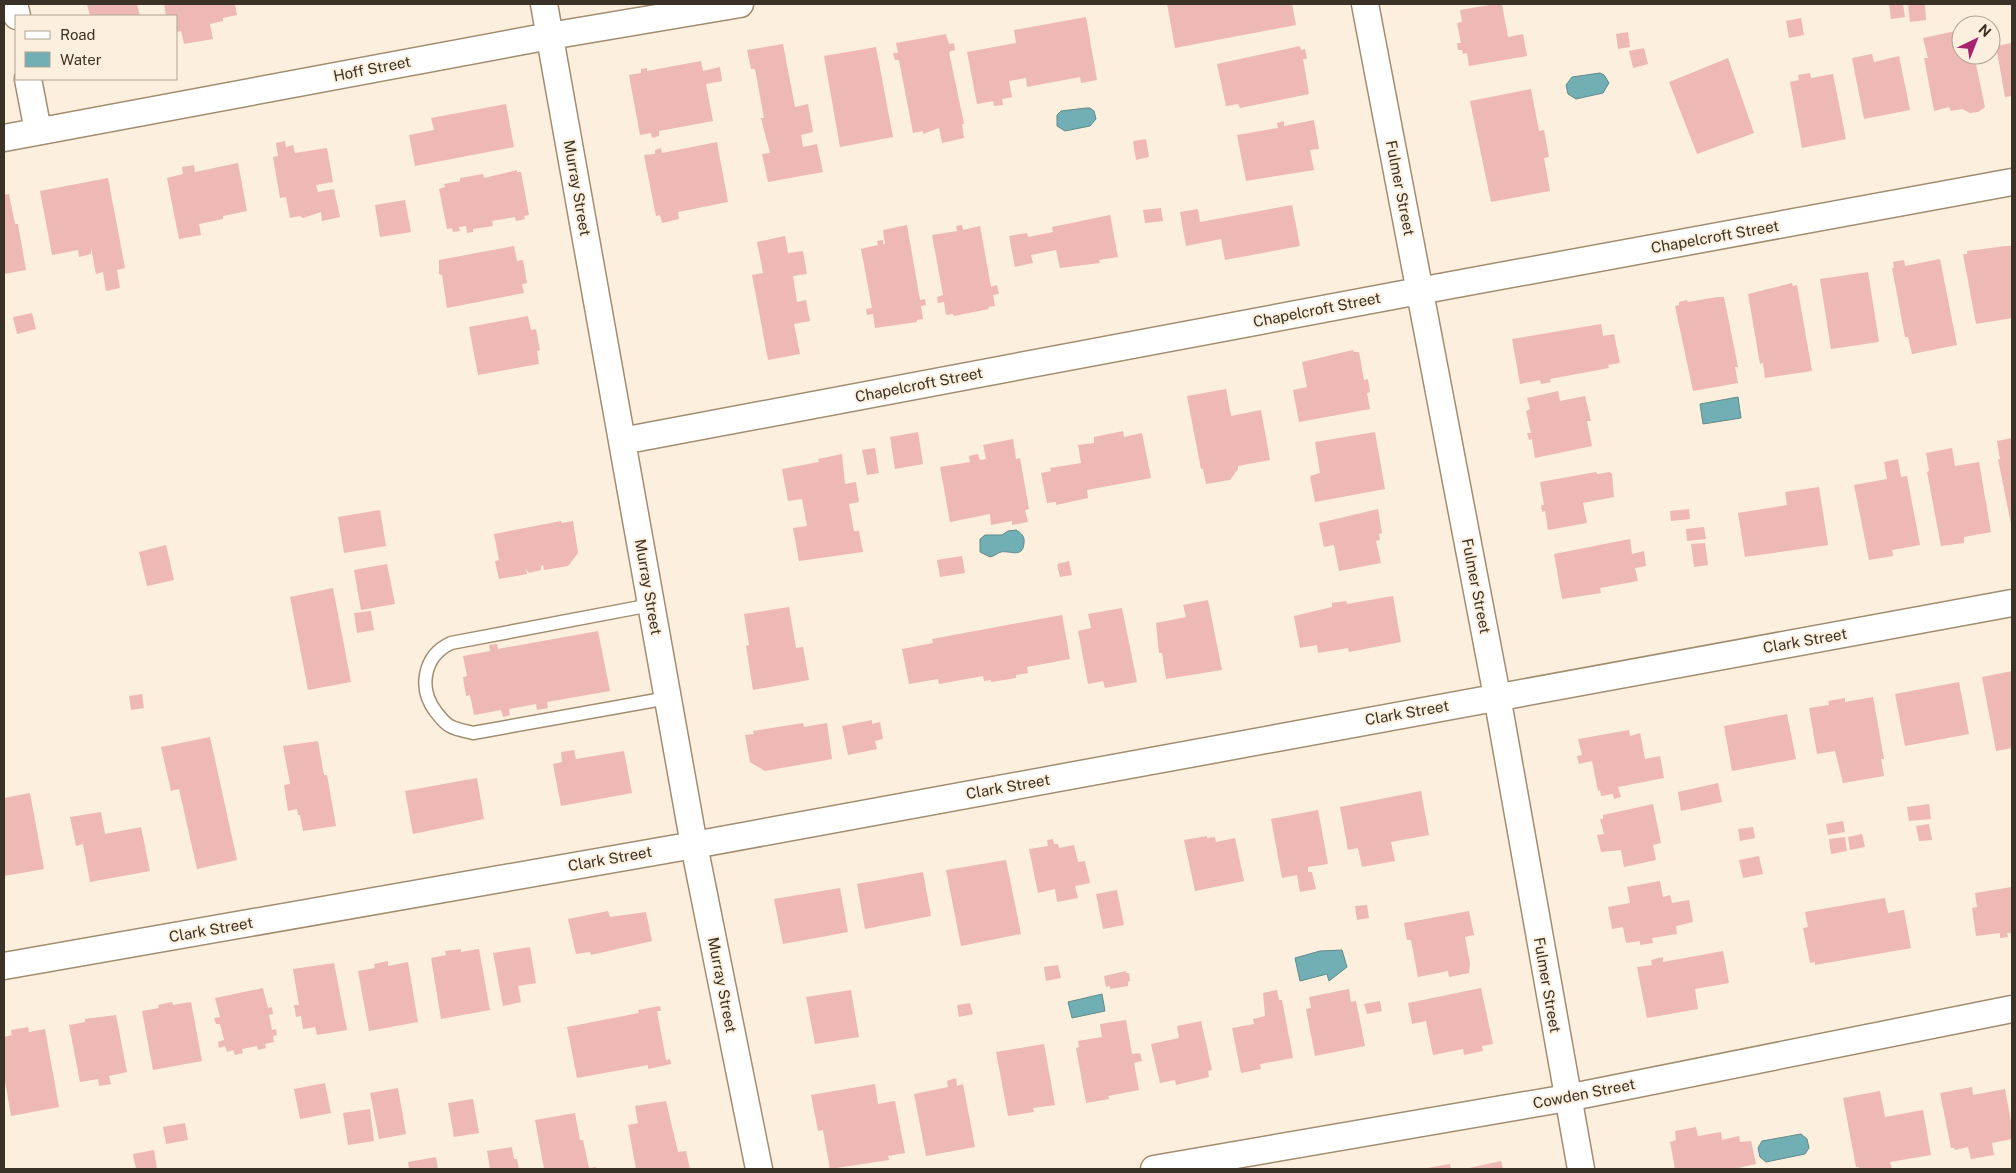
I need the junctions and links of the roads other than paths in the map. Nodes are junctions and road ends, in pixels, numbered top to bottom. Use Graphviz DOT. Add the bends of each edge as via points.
graph roads {
  1 [pos="544,4"];
  2 [pos="740,4"];
  3 [pos="1365,4"];
  4 [pos="550,36"];
  5 [pos="28,80"];
  6 [pos="38,131"];
  7 [pos="4,138"];
  8 [pos="2012,182"];
  9 [pos="1419,291"];
  10 [pos="622,441"];
  11 [pos="2012,603"];
  12 [pos="651,605"];
  13 [pos="1497,696"];
  14 [pos="668,698"];
  15 [pos="694,845"];
  16 [pos="4,966"];
  17 [pos="2012,1009"];
  18 [pos="1567,1098"];
  19 [pos="759,1169"];
  20 [pos="1154,1169"];
  21 [pos="1581,1169"];
  1 -- 4 [label="street, Murray Street"];
  2 -- 4 [label="street, Hoff Street"];
  3 -- 9 [label="street, Fulmer Street"];
  4 -- 6 [label="street, Hoff Street"];
  4 -- 10 [label="street, Murray Street"];
  5 -- 6 [label="street"];
  6 -- 7 [label="street, Hoff Street"];
  8 -- 9 [label="street, Chapelcroft Street"];
  9 -- 10 [label="street, Chapelcroft Street"];
  9 -- 13 [label="street, Fulmer Street"];
  10 -- 12 [label="street, Murray Street"];
  11 -- 13 [label="street, Clark Street"];
  12 -- 14 [label="street, Murray Street"];
  12 -- 14 [label="lane" via="451,643 443,647 433,660 426,673 424,690 428,702 449,726 473,733"];
  13 -- 15 [label="street, Clark Street"];
  13 -- 18 [label="street, Fulmer Street"];
  14 -- 15 [label="street, Murray Street"];
  15 -- 16 [label="street, Clark Street"];
  15 -- 19 [label="street, Murray Street"];
  17 -- 18 [label="street, Cowden Street"];
  18 -- 20 [label="street, Cowden Street"];
  18 -- 21 [label="street, Fulmer Street"];
}
